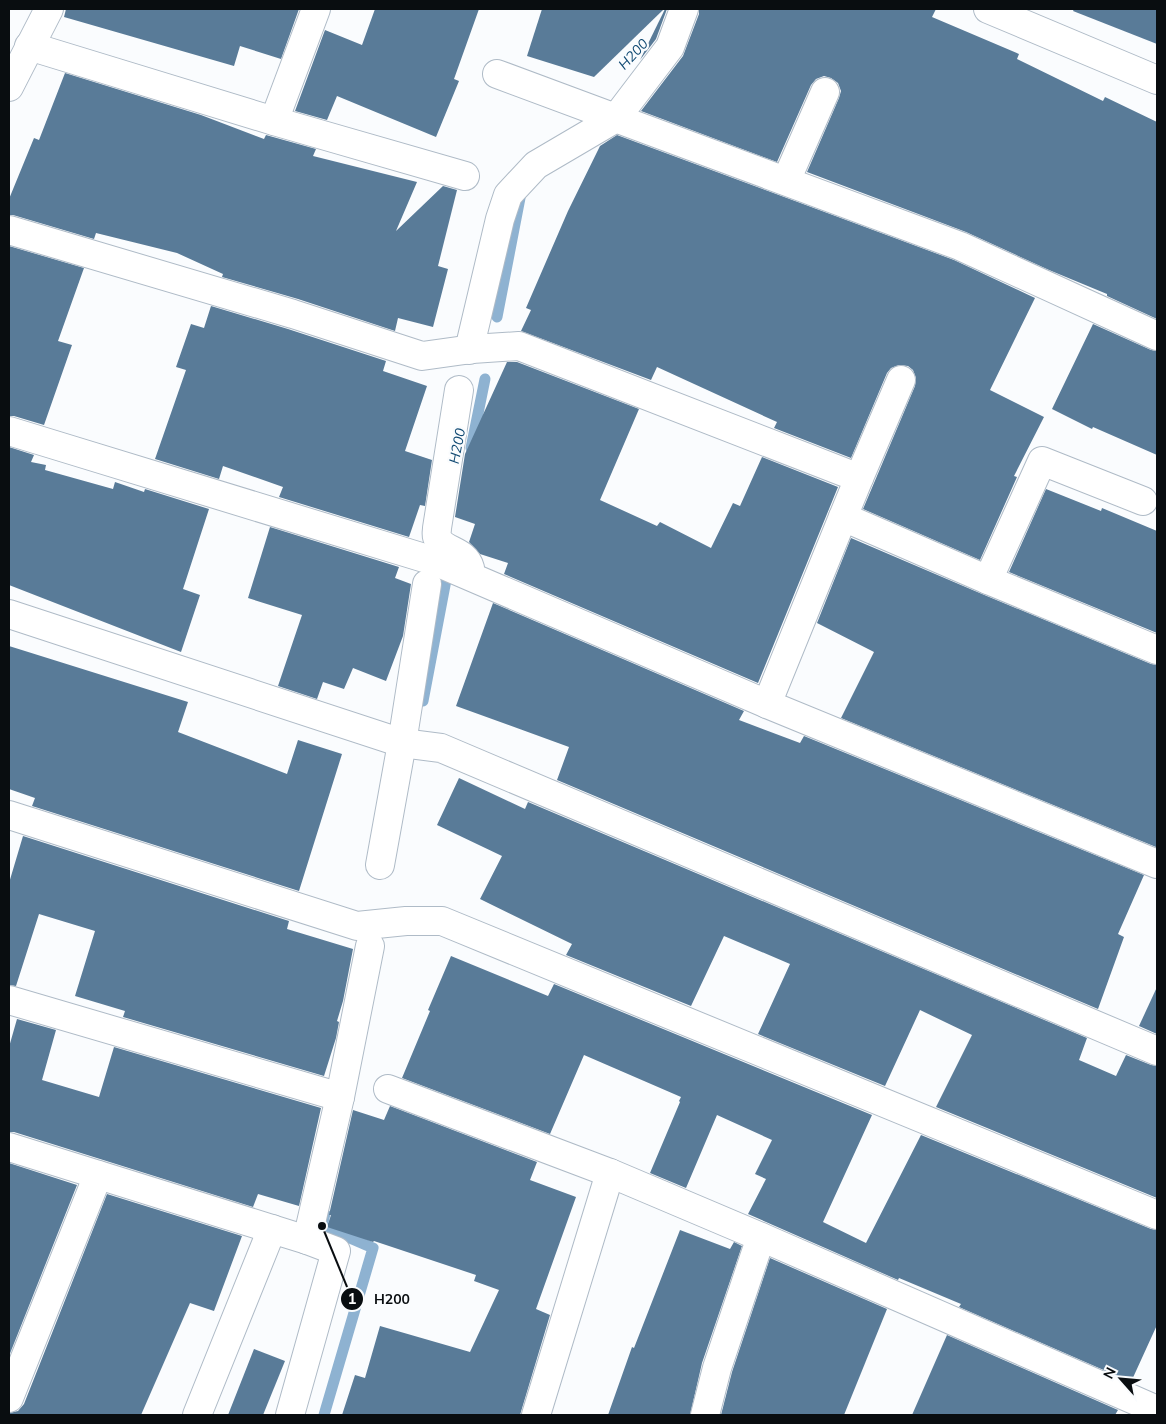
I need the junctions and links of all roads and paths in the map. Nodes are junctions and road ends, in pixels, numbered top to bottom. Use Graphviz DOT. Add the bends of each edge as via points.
graph roads {
  1 [pos="49,9"];
  2 [pos="316,9"];
  3 [pos="684,9"];
  4 [pos="988,9"];
  5 [pos="29,46"];
  6 [pos="497,74"];
  7 [pos="1157,80"];
  8 [pos="9,87"];
  9 [pos="825,92"];
  10 [pos="616,118"];
  11 [pos="274,121"];
  12 [pos="465,176"];
  13 [pos="786,181"];
  14 [pos="9,230"];
  15 [pos="1157,336"];
  16 [pos="469,350"];
  17 [pos="901,380"];
  18 [pos="459,390"];
  19 [pos="9,431"];
  20 [pos="859,478"];
  21 [pos="1143,501"];
  22 [pos="843,517"];
  23 [pos="471,578"];
  24 [pos="988,580"];
  25 [pos="427,584"];
  26 [pos="9,614"];
  27 [pos="1157,650"];
  28 [pos="768,704"];
  29 [pos="402,743"];
  30 [pos="9,815"];
  31 [pos="1157,864"];
  32 [pos="380,865"];
  33 [pos="370,946"];
  34 [pos="9,1000"];
  35 [pos="1157,1051"];
  36 [pos="388,1089"];
  37 [pos="340,1097"];
  38 [pos="9,1147"];
  39 [pos="610,1174"];
  40 [pos="98,1175"];
  41 [pos="1157,1215"];
  42 [pos="272,1229"];
  43 [pos="761,1237"];
  44 [pos="307,1240"];
  45 [pos="9,1398"];
  46 [pos="1157,1410"];
  47 [pos="196,1415"];
  48 [pos="290,1415"];
  49 [pos="536,1415"];
  50 [pos="705,1415"];
  1 -- 5 [label="street"];
  2 -- 11 [label="street"];
  3 -- 10 [label="street" via="670,46"];
  4 -- 7 [label="street"];
  5 -- 8 [label="street"];
  5 -- 11 [label="street"];
  6 -- 10 [label="street"];
  9 -- 13 [label="street"];
  10 -- 13 [label="street"];
  10 -- 16 [label="street" via="536,165 508,195"];
  11 -- 12 [label="street"];
  13 -- 15 [label="street" via="960,246"];
  14 -- 16 [label="street" via="293,314 422,356"];
  16 -- 20 [label="street" via="519,346"];
  17 -- 20 [label="street"];
  18 -- 23 [label="street" via="437,537 444,546 462,554 469,564"];
  19 -- 23 [label="street" via="434,561"];
  20 -- 22 [label="street"];
  21 -- 24 [label="street" via="1042,461"];
  22 -- 24 [label="street"];
  22 -- 28 [label="street"];
  23 -- 28 [label="street"];
  24 -- 27 [label="street"];
  25 -- 29 [label="street"];
  26 -- 29 [label="street"];
  28 -- 31 [label="street"];
  29 -- 32 [label="street"];
  29 -- 35 [label="street" via="442,748"];
  30 -- 41 [label="street" via="357,926 406,920 442,921"];
  33 -- 37 [label="street"];
  34 -- 37 [label="street"];
  36 -- 39 [label="street"];
  37 -- 44 [label="street"];
  38 -- 40 [label="street"];
  39 -- 43 [label="street"];
  39 -- 49 [label="street"];
  40 -- 42 [label="street"];
  40 -- 45 [label="street"];
  42 -- 44 [label="street"];
  42 -- 47 [label="street"];
  43 -- 46 [label="street"];
  43 -- 50 [label="street" via="717,1368"];
  44 -- 48 [label="street" via="336,1251"];
}
